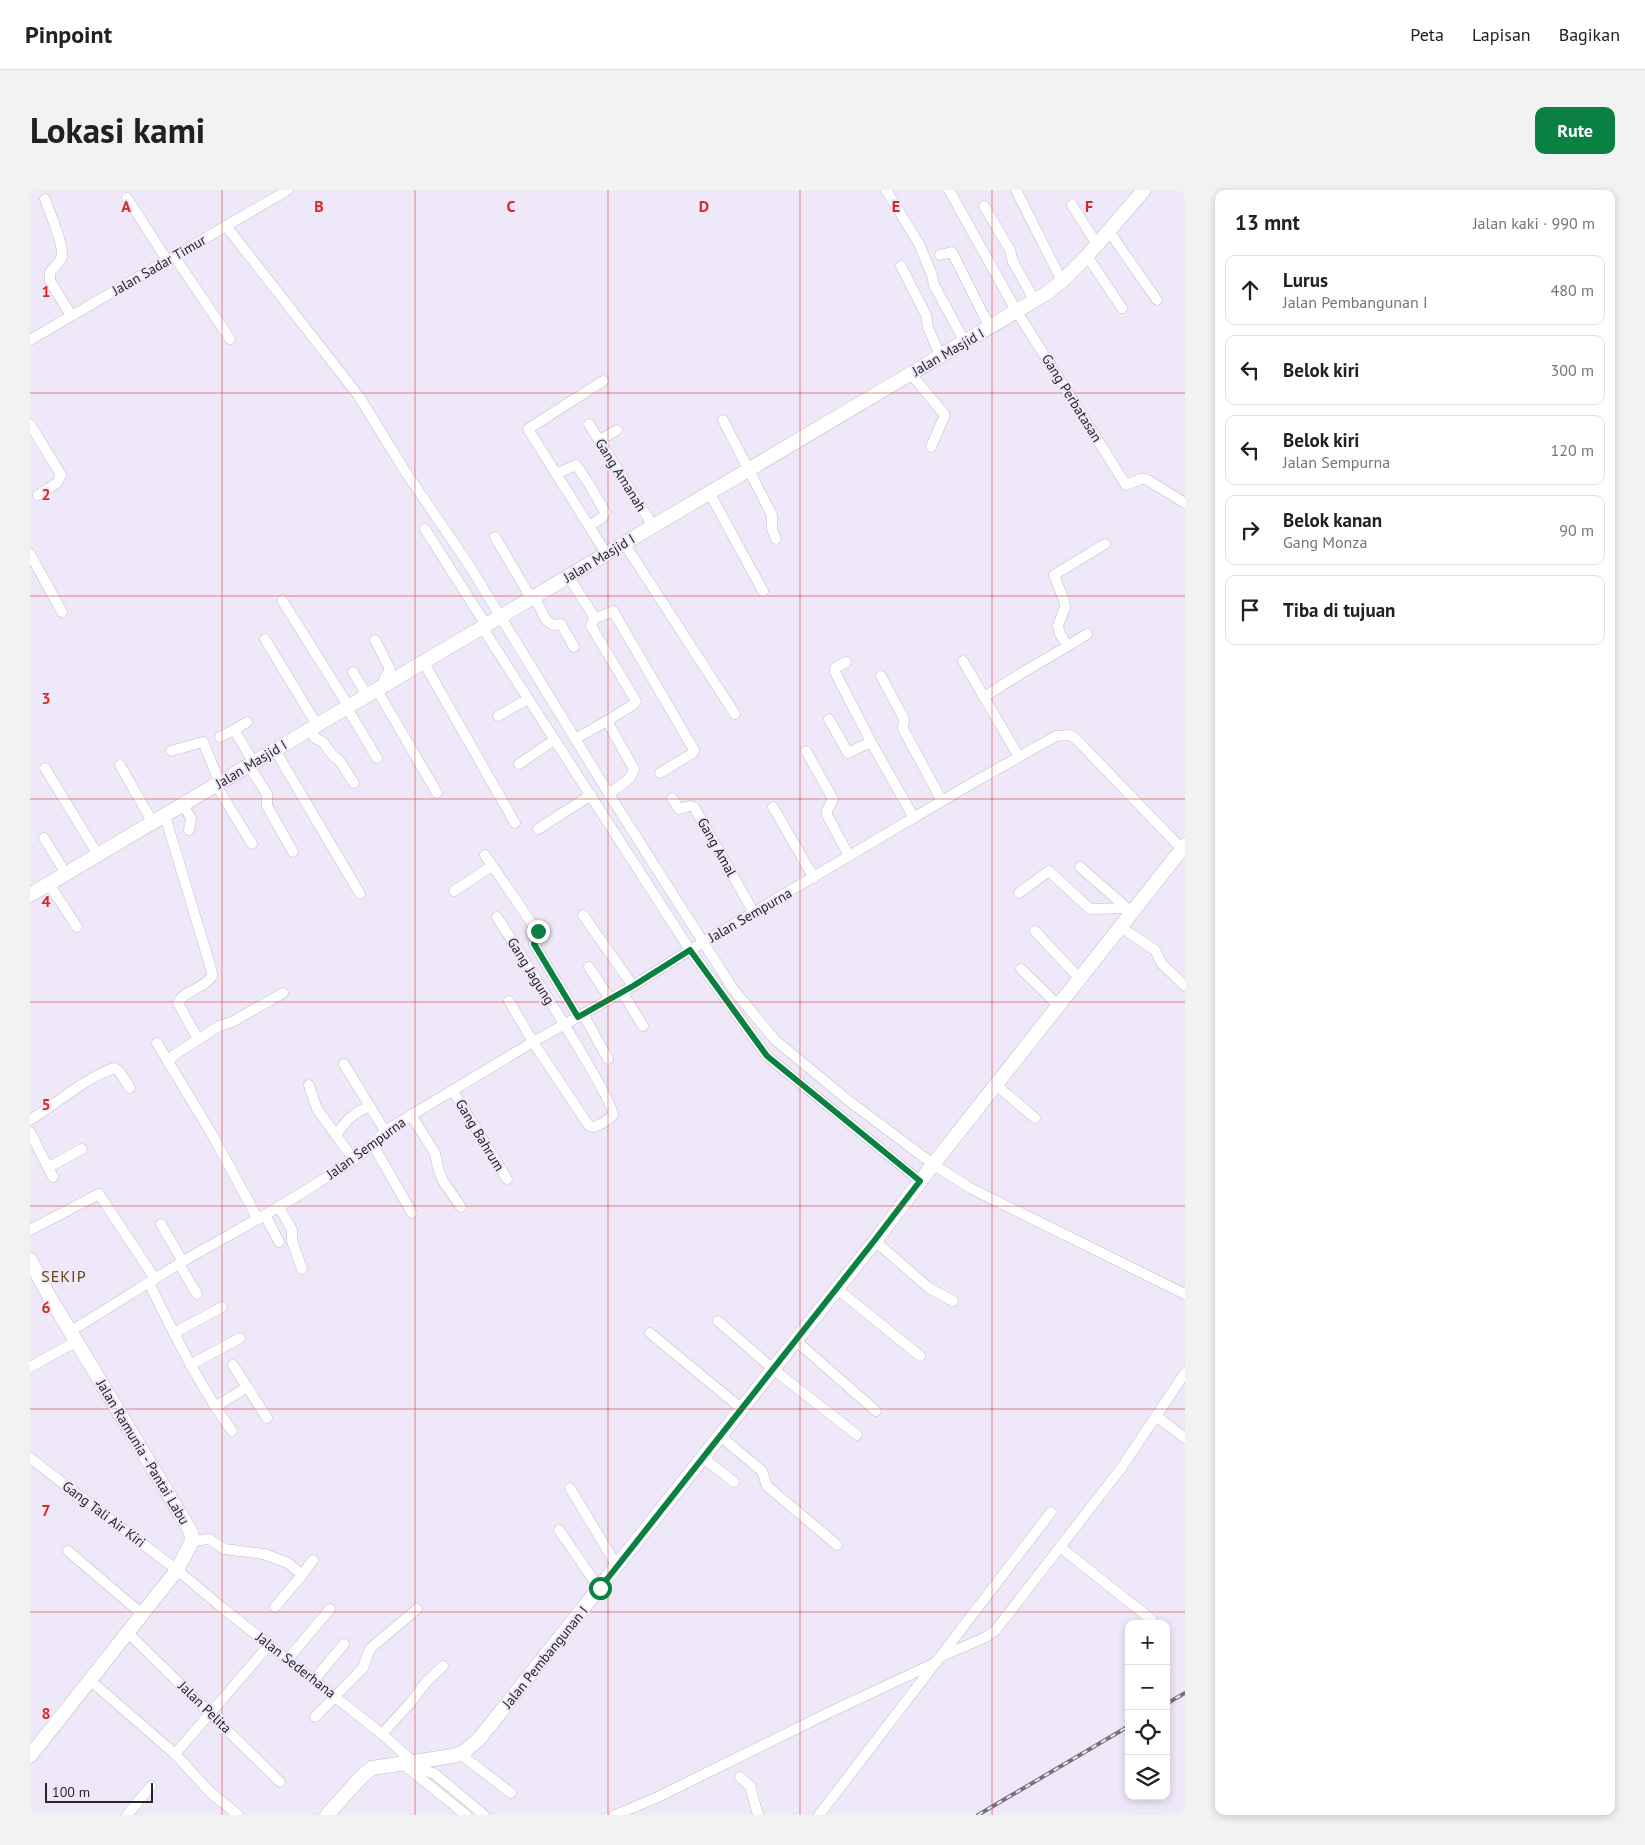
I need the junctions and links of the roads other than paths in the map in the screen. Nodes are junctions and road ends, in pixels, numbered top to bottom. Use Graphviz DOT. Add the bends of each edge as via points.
graph roads {
  1 [pos="288,190"];
  2 [pos="886,190"];
  3 [pos="949,190"];
  4 [pos="1016,190"];
  5 [pos="1144,190"];
  6 [pos="127,198"];
  7 [pos="45,199"];
  8 [pos="1072,205"];
  9 [pos="984,206"];
  10 [pos="221,228"];
  11 [pos="1108,230"];
  12 [pos="1096,243"];
  13 [pos="940,255"];
  14 [pos="1087,256"];
  15 [pos="170,258"];
  16 [pos="902,266"];
  17 [pos="1062,281"];
  18 [pos="1157,300"];
  19 [pos="1035,301"];
  20 [pos="1122,308"];
  21 [pos="1018,312"];
  22 [pos="71,315"];
  23 [pos="990,328"];
  24 [pos="230,339"];
  25 [pos="30,340"];
  26 [pos="965,342"];
  27 [pos="941,357"];
  28 [pos="911,374"];
  29 [pos="603,381"];
  30 [pos="723,420"];
  31 [pos="30,424"];
  32 [pos="589,424"];
  33 [pos="617,430"];
  34 [pos="599,441"];
  35 [pos="931,447"];
  36 [pos="749,469"];
  37 [pos="556,474"];
  38 [pos="710,492"];
  39 [pos="38,494"];
  40 [pos="1185,503"];
  41 [pos="589,526"];
  42 [pos="653,526"];
  43 [pos="425,529"];
  44 [pos="495,536"];
  45 [pos="776,539"];
  46 [pos="624,543"];
  47 [pos="1105,544"];
  48 [pos="606,553"];
  49 [pos="30,554"];
  50 [pos="568,576"];
  51 [pos="763,591"];
  52 [pos="532,597"];
  53 [pos="282,600"];
  54 [pos="62,612"];
  55 [pos="594,620"];
  56 [pos="491,622"];
  57 [pos="1087,634"];
  58 [pos="265,639"];
  59 [pos="375,640"];
  60 [pos="1068,646"];
  61 [pos="574,647"];
  62 [pos="846,662"];
  63 [pos="963,662"];
  64 [pos="424,663"];
  65 [pos="353,672"];
  66 [pos="881,676"];
  67 [pos="376,691"];
  68 [pos="984,697"];
  69 [pos="528,699"];
  70 [pos="348,707"];
  71 [pos="735,714"];
  72 [pos="498,716"];
  73 [pos="829,719"];
  74 [pos="607,721"];
  75 [pos="247,722"];
  76 [pos="313,727"];
  77 [pos="234,730"];
  78 [pos="220,737"];
  79 [pos="575,739"];
  80 [pos="554,740"];
  81 [pos="871,742"];
  82 [pos="275,750"];
  83 [pos="806,751"];
  84 [pos="171,752"];
  85 [pos="1019,757"];
  86 [pos="378,758"];
  87 [pos="519,764"];
  88 [pos="120,765"];
  89 [pos="252,765"];
  90 [pos="45,768"];
  91 [pos="660,773"];
  92 [pos="354,783"];
  93 [pos="218,784"];
  94 [pos="437,793"];
  95 [pos="609,794"];
  96 [pos="591,795"];
  97 [pos="672,798"];
  98 [pos="942,801"];
  99 [pos="183,805"];
  100 [pos="773,807"];
  101 [pos="165,816"];
  102 [pos="914,818"];
  103 [pos="153,823"];
  104 [pos="515,823"];
  105 [pos="538,829"];
  106 [pos="189,830"];
  107 [pos="625,833"];
  108 [pos="44,838"];
  109 [pos="252,844"];
  110 [pos="1183,847"];
  111 [pos="293,852"];
  112 [pos="485,854"];
  113 [pos="98,855"];
  114 [pos="849,856"];
  115 [pos="492,866"];
  116 [pos="1080,867"];
  117 [pos="66,874"];
  118 [pos="814,878"];
  119 [pos="49,884"];
  120 [pos="454,891"];
  121 [pos="1019,893"];
  122 [pos="360,894"];
  123 [pos="30,896"];
  124 [pos="1130,909"];
  125 [pos="754,913"];
  126 [pos="583,915"];
  127 [pos="496,917"];
  128 [pos="77,927"];
  129 [pos="1120,928"];
  130 [pos="1035,931"];
  131 [pos="697,947"];
  132 [pos="589,967"];
  133 [pos="1021,969"];
  134 [pos="1080,979"];
  135 [pos="633,986"];
  136 [pos="1185,986"];
  137 [pos="622,992"];
  138 [pos="283,993"];
  139 [pos="610,999"];
  140 [pos="510,1002"];
  141 [pos="1058,1005"];
  142 [pos="581,1015"];
  143 [pos="565,1025"];
  144 [pos="642,1026"];
  145 [pos="198,1039"];
  146 [pos="534,1042"];
  147 [pos="157,1044"];
  148 [pos="608,1059"];
  149 [pos="168,1062"];
  150 [pos="344,1064"];
  151 [pos="309,1085"];
  152 [pos="996,1085"];
  153 [pos="130,1088"];
  154 [pos="453,1090"];
  155 [pos="370,1107"];
  156 [pos="411,1115"];
  157 [pos="1036,1118"];
  158 [pos="30,1120"];
  159 [pos="385,1130"];
  160 [pos="30,1132"];
  161 [pos="336,1135"];
  162 [pos="373,1145"];
  163 [pos="82,1148"];
  164 [pos="354,1160"];
  165 [pos="927,1172"];
  166 [pos="507,1179"];
  167 [pos="279,1207"];
  168 [pos="461,1207"];
  169 [pos="412,1213"];
  170 [pos="261,1217"];
  171 [pos="161,1224"];
  172 [pos="30,1230"];
  173 [pos="874,1241"];
  174 [pos="279,1242"];
  175 [pos="30,1260"];
  176 [pos="181,1263"];
  177 [pos="302,1269"];
  178 [pos="152,1281"];
  179 [pos="836,1288"];
  180 [pos="197,1294"];
  181 [pos="1185,1294"];
  182 [pos="953,1301"];
  183 [pos="222,1307"];
  184 [pos="718,1321"];
  185 [pos="174,1333"];
  186 [pos="650,1333"];
  187 [pos="74,1336"];
  188 [pos="240,1338"];
  189 [pos="795,1340"];
  190 [pos="920,1356"];
  191 [pos="190,1365"];
  192 [pos="233,1365"];
  193 [pos="30,1367"];
  194 [pos="773,1369"];
  195 [pos="1185,1373"];
  196 [pos="247,1387"];
  197 [pos="215,1407"];
  198 [pos="742,1409"];
  199 [pos="876,1411"];
  200 [pos="1156,1416"];
  201 [pos="267,1418"];
  202 [pos="232,1431"];
  203 [pos="857,1435"];
  204 [pos="720,1436"];
  205 [pos="1185,1438"];
  206 [pos="30,1458"];
  207 [pos="703,1458"];
  208 [pos="734,1482"];
  209 [pos="570,1488"];
  210 [pos="1051,1512"];
  211 [pos="559,1530"];
  212 [pos="192,1540"];
  213 [pos="837,1545"];
  214 [pos="1060,1547"];
  215 [pos="68,1551"];
  216 [pos="313,1560"];
  217 [pos="617,1566"];
  218 [pos="178,1570"];
  219 [pos="302,1575"];
  220 [pos="600,1588"];
  221 [pos="274,1608"];
  222 [pos="330,1608"];
  223 [pos="418,1609"];
  224 [pos="142,1614"];
  225 [pos="1152,1620"];
  226 [pos="128,1633"];
  227 [pos="269,1644"];
  228 [pos="344,1644"];
  229 [pos="288,1659"];
  230 [pos="938,1660"];
  231 [pos="443,1666"];
  232 [pos="314,1680"];
  233 [pos="91,1681"];
  234 [pos="335,1697"];
  235 [pos="211,1712"];
  236 [pos="315,1717"];
  237 [pos="382,1734"];
  238 [pos="176,1754"];
  239 [pos="460,1754"];
  240 [pos="30,1756"];
  241 [pos="407,1765"];
  242 [pos="740,1777"];
  243 [pos="280,1782"];
  244 [pos="151,1786"];
  245 [pos="511,1793"];
  246 [pos="127,1815"];
  247 [pos="238,1815"];
  248 [pos="327,1815"];
  249 [pos="466,1815"];
  250 [pos="484,1815"];
  251 [pos="615,1815"];
  252 [pos="758,1815"];
  253 [pos="819,1815"];
  1 -- 10 [label="street, Jalan Sadar Timur"];
  2 -- 26 [label="street" via="919,244 934,285"];
  3 -- 21 [label="street, Gang Perbatasan"];
  4 -- 17 [label="street"];
  5 -- 11 [label="main road, Jalan Masjid I"];
  6 -- 15 [label="street"];
  7 -- 22 [label="street" via="62,255 50,272 50,280"];
  8 -- 12 [label="street"];
  9 -- 19 [label="street"];
  10 -- 15 [label="street, Jalan Sadar Timur"];
  10 -- 56 [label="street" via="358,395"];
  11 -- 12 [label="main road, Jalan Masjid I"];
  11 -- 18 [label="street"];
  12 -- 14 [label="main road, Jalan Masjid I"];
  13 -- 23 [label="street" via="952,252"];
  14 -- 17 [label="main road, Jalan Masjid I"];
  14 -- 20 [label="street"];
  15 -- 22 [label="street, Jalan Sadar Timur"];
  15 -- 24 [label="street"];
  16 -- 27 [label="street" via="926,315"];
  17 -- 19 [label="main road, Jalan Masjid I"];
  19 -- 21 [label="main road, Jalan Masjid I"];
  21 -- 23 [label="main road, Jalan Masjid I"];
  21 -- 40 [label="street, Gang Perbatasan" via="1126,485 1146,479"];
  22 -- 25 [label="street, Jalan Sadar Timur"];
  23 -- 26 [label="main road, Jalan Masjid I"];
  26 -- 27 [label="main road, Jalan Masjid I"];
  27 -- 28 [label="main road, Jalan Masjid I"];
  28 -- 35 [label="street" via="945,414"];
  28 -- 36 [label="main road, Jalan Masjid I"];
  29 -- 37 [label="street" via="528,429"];
  30 -- 36 [label="street"];
  31 -- 39 [label="street" via="61,474 58,483"];
  32 -- 34 [label="street, Gang Amanah"];
  33 -- 34 [label="street"];
  34 -- 42 [label="street, Gang Amanah"];
  36 -- 38 [label="main road, Jalan Masjid I"];
  36 -- 45 [label="street" via="772,514"];
  37 -- 41 [label="street"];
  37 -- 41 [label="street" via="576,465 589,484 605,512"];
  38 -- 42 [label="main road, Jalan Masjid I"];
  38 -- 51 [label="street"];
  41 -- 48 [label="street"];
  42 -- 46 [label="main road, Jalan Masjid I"];
  43 -- 56 [label="street"];
  44 -- 52 [label="street"];
  46 -- 48 [label="main road, Jalan Masjid I"];
  46 -- 71 [label="street"];
  47 -- 60 [label="street" via="1054,575 1065,607 1058,626"];
  48 -- 50 [label="main road, Jalan Masjid I"];
  49 -- 54 [label="street"];
  50 -- 52 [label="main road, Jalan Masjid I"];
  50 -- 55 [label="street"];
  52 -- 56 [label="main road, Jalan Masjid I"];
  52 -- 61 [label="street" via="546,620 553,625 561,624"];
  53 -- 70 [label="street"];
  55 -- 74 [label="street" via="591,626 636,701"];
  55 -- 91 [label="street" via="613,611 694,750"];
  56 -- 64 [label="main road, Jalan Masjid I"];
  56 -- 69 [label="street"];
  56 -- 79 [label="street"];
  57 -- 60 [label="street"];
  58 -- 76 [label="street"];
  59 -- 67 [label="street" via="390,669"];
  60 -- 68 [label="street"];
  62 -- 81 [label="street" via="834,670"];
  63 -- 68 [label="street"];
  64 -- 67 [label="main road, Jalan Masjid I"];
  64 -- 104 [label="street"];
  65 -- 67 [label="street"];
  66 -- 98 [label="street" via="904,719 903,730"];
  67 -- 70 [label="main road, Jalan Masjid I"];
  67 -- 94 [label="street"];
  68 -- 85 [label="street"];
  69 -- 72 [label="street"];
  69 -- 80 [label="street"];
  70 -- 76 [label="main road, Jalan Masjid I"];
  70 -- 86 [label="street"];
  73 -- 81 [label="street" via="848,754"];
  74 -- 79 [label="street"];
  74 -- 95 [label="street" via="634,769 630,778"];
  75 -- 77 [label="street"];
  76 -- 82 [label="main road, Jalan Masjid I"];
  76 -- 92 [label="street" via="315,738 339,760"];
  77 -- 78 [label="street"];
  77 -- 89 [label="street"];
  79 -- 95 [label="street"];
  80 -- 87 [label="street"];
  80 -- 96 [label="street"];
  81 -- 102 [label="street"];
  82 -- 89 [label="main road, Jalan Masjid I"];
  82 -- 122 [label="street"];
  83 -- 114 [label="street" via="832,799 826,811"];
  84 -- 93 [label="street" via="203,742"];
  85 -- 98 [label="street, Jalan Sempurna"];
  85 -- 110 [label="street, Jalan Sempurna" via="1056,736 1070,735"];
  88 -- 103 [label="street"];
  89 -- 93 [label="main road, Jalan Masjid I"];
  89 -- 111 [label="street" via="267,794 267,806"];
  90 -- 113 [label="street"];
  93 -- 99 [label="main road, Jalan Masjid I"];
  93 -- 109 [label="street"];
  95 -- 107 [label="street"];
  96 -- 105 [label="street"];
  96 -- 107 [label="street"];
  97 -- 125 [label="street, Gang Amal" via="679,809 694,807"];
  98 -- 102 [label="street, Jalan Sempurna"];
  99 -- 101 [label="main road, Jalan Masjid I"];
  99 -- 106 [label="street" via="192,818"];
  100 -- 118 [label="street"];
  101 -- 103 [label="main road, Jalan Masjid I"];
  101 -- 145 [label="street" via="212,972 206,983 178,1003"];
  102 -- 114 [label="street, Jalan Sempurna"];
  103 -- 113 [label="main road, Jalan Masjid I"];
  107 -- 131 [label="street"];
  107 -- 131 [label="street"];
  108 -- 117 [label="street"];
  110 -- 124 [label="main road, Jalan Pembangunan I"];
  112 -- 115 [label="street"];
  113 -- 117 [label="main road, Jalan Masjid I"];
  114 -- 118 [label="street, Jalan Sempurna"];
  115 -- 120 [label="street"];
  115 -- 142 [label="street" via="538,931 534,944"];
  116 -- 124 [label="street"];
  117 -- 119 [label="main road, Jalan Masjid I"];
  118 -- 125 [label="street, Jalan Sempurna"];
  119 -- 123 [label="main road, Jalan Masjid I"];
  119 -- 128 [label="street"];
  121 -- 124 [label="street" via="1049,871 1090,909"];
  124 -- 129 [label="main road, Jalan Pembangunan I"];
  125 -- 131 [label="street, Jalan Sempurna"];
  126 -- 135 [label="street"];
  127 -- 143 [label="street, Gang Jagung"];
  129 -- 134 [label="main road, Jalan Pembangunan I"];
  129 -- 136 [label="street" via="1155,950 1162,964"];
  130 -- 134 [label="street"];
  131 -- 135 [label="street, Jalan Sempurna"];
  131 -- 165 [label="street" via="775,1040"];
  131 -- 165 [label="street" via="767,1056"];
  132 -- 139 [label="street"];
  133 -- 141 [label="street"];
  134 -- 141 [label="main road, Jalan Pembangunan I"];
  135 -- 137 [label="street, Jalan Sempurna"];
  137 -- 139 [label="street, Jalan Sempurna"];
  137 -- 144 [label="street"];
  138 -- 145 [label="street"];
  139 -- 142 [label="street, Jalan Sempurna"];
  140 -- 146 [label="street"];
  141 -- 152 [label="main road, Jalan Pembangunan I"];
  142 -- 143 [label="street, Jalan Sempurna"];
  142 -- 148 [label="street"];
  143 -- 146 [label="street, Jalan Sempurna"];
  143 -- 146 [label="street, Gang Jagung" via="614,1110 598,1126 589,1126"];
  145 -- 149 [label="street"];
  146 -- 154 [label="street, Jalan Sempurna"];
  147 -- 149 [label="street"];
  149 -- 170 [label="street"];
  150 -- 155 [label="street"];
  151 -- 161 [label="street" via="318,1109"];
  152 -- 157 [label="street"];
  152 -- 165 [label="main road, Jalan Pembangunan I"];
  153 -- 158 [label="street" via="114,1068 59,1098 49,1109"];
  154 -- 156 [label="street, Jalan Sempurna"];
  154 -- 166 [label="street, Gang Bahrum"];
  155 -- 159 [label="street"];
  155 -- 161 [label="street" via="352,1116"];
  156 -- 159 [label="street, Jalan Sempurna"];
  156 -- 168 [label="street" via="435,1154 440,1174"];
  159 -- 162 [label="street, Jalan Sempurna"];
  160 -- 163 [label="street" via="51,1172"];
  161 -- 164 [label="street"];
  162 -- 164 [label="street, Jalan Sempurna"];
  162 -- 169 [label="street"];
  164 -- 167 [label="street, Jalan Sempurna"];
  165 -- 173 [label="main road, Jalan Pembangunan I"];
  165 -- 181 [label="street" via="970,1188"];
  167 -- 170 [label="street, Jalan Sempurna"];
  167 -- 177 [label="street" via="292,1230 292,1241"];
  170 -- 174 [label="street"];
  170 -- 176 [label="street, Jalan Sempurna"];
  171 -- 176 [label="street"];
  172 -- 178 [label="street" via="99,1194"];
  173 -- 179 [label="main road, Jalan Pembangunan I"];
  173 -- 182 [label="street" via="930,1288"];
  175 -- 187 [label="main road, Jalan Ramunia - Pantai Labu"];
  176 -- 178 [label="street, Jalan Sempurna"];
  176 -- 180 [label="street"];
  178 -- 185 [label="street"];
  178 -- 187 [label="street, Jalan Sempurna"];
  179 -- 189 [label="main road, Jalan Pembangunan I"];
  179 -- 190 [label="street"];
  183 -- 185 [label="street"];
  184 -- 194 [label="street"];
  185 -- 191 [label="street"];
  186 -- 198 [label="street"];
  187 -- 193 [label="street, Jalan Sempurna"];
  187 -- 212 [label="main road, Jalan Ramunia - Pantai Labu" via="191,1532"];
  188 -- 191 [label="street"];
  189 -- 194 [label="main road, Jalan Pembangunan I"];
  189 -- 199 [label="street"];
  191 -- 197 [label="street"];
  192 -- 196 [label="street"];
  194 -- 198 [label="main road, Jalan Pembangunan I"];
  194 -- 203 [label="street"];
  195 -- 200 [label="street"];
  196 -- 197 [label="street"];
  196 -- 201 [label="street"];
  197 -- 202 [label="street"];
  198 -- 204 [label="main road, Jalan Pembangunan I"];
  200 -- 205 [label="street"];
  200 -- 214 [label="street" via="1122,1467"];
  204 -- 207 [label="main road, Jalan Pembangunan I"];
  204 -- 213 [label="street" via="762,1471 767,1486"];
  206 -- 218 [label="street, Gang Tali Air Kiri"];
  207 -- 208 [label="street"];
  207 -- 217 [label="main road, Jalan Pembangunan I"];
  209 -- 217 [label="street"];
  210 -- 230 [label="street"];
  211 -- 220 [label="street"];
  212 -- 218 [label="main road, Jalan Ramunia - Pantai Labu"];
  212 -- 219 [label="street" via="209,1539 224,1549 264,1554 288,1563"];
  214 -- 225 [label="street"];
  214 -- 230 [label="street" via="995,1630"];
  215 -- 224 [label="street"];
  216 -- 219 [label="street"];
  217 -- 220 [label="main road, Jalan Pembangunan I"];
  218 -- 224 [label="main road, Jalan Ramunia - Pantai Labu"];
  218 -- 227 [label="street, Jalan Sederhana"];
  219 -- 221 [label="street"];
  220 -- 239 [label="main road, Jalan Pembangunan I" via="472,1747"];
  222 -- 229 [label="street"];
  223 -- 234 [label="street" via="372,1647 363,1668"];
  224 -- 226 [label="main road, Jalan Ramunia - Pantai Labu"];
  226 -- 233 [label="main road, Jalan Ramunia - Pantai Labu"];
  226 -- 235 [label="street, Jalan Pelita"];
  227 -- 229 [label="street, Jalan Sederhana"];
  227 -- 235 [label="street"];
  228 -- 232 [label="street"];
  229 -- 232 [label="street, Jalan Sederhana"];
  230 -- 251 [label="street" via="666,1794"];
  230 -- 253 [label="street"];
  231 -- 237 [label="street"];
  232 -- 234 [label="street, Jalan Sederhana"];
  233 -- 238 [label="street"];
  233 -- 240 [label="main road, Jalan Ramunia - Pantai Labu"];
  234 -- 236 [label="street"];
  234 -- 237 [label="street, Jalan Sederhana"];
  235 -- 238 [label="street"];
  235 -- 243 [label="street, Jalan Pelita"];
  237 -- 241 [label="street, Jalan Sederhana"];
  238 -- 247 [label="street" via="211,1793"];
  239 -- 241 [label="main road"];
  239 -- 245 [label="street"];
  241 -- 248 [label="main road" via="377,1766 367,1771"];
  241 -- 249 [label="street, Jalan Sederhana"];
  241 -- 250 [label="street" via="435,1774"];
  242 -- 252 [label="street" via="750,1786"];
  244 -- 246 [label="street"];
}
